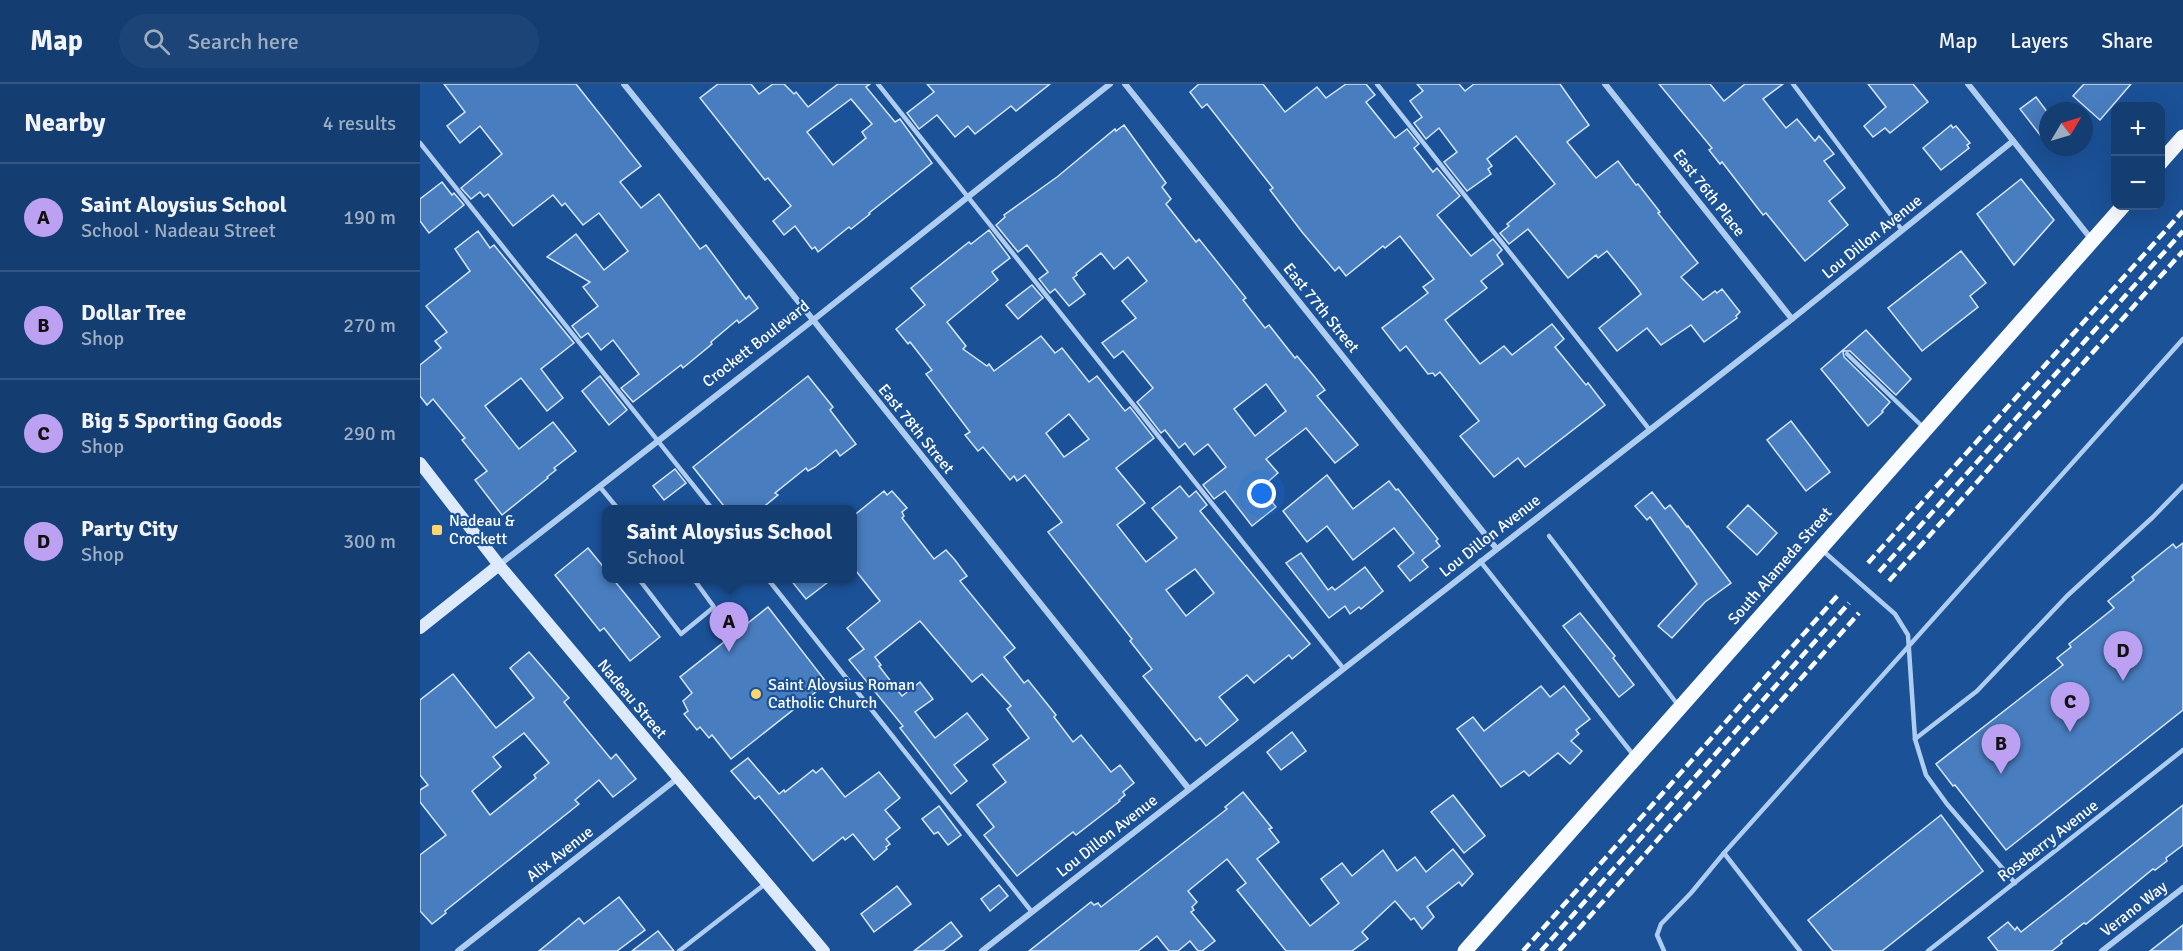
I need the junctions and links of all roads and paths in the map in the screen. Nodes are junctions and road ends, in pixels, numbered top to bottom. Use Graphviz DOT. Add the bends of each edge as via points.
graph roads {
  1 [pos="624,84"];
  2 [pos="878,84"];
  3 [pos="1110,84"];
  4 [pos="1125,84"];
  5 [pos="1377,84"];
  6 [pos="1605,84"];
  7 [pos="1793,84"];
  8 [pos="1968,84"];
  9 [pos="2183,137"];
  10 [pos="2013,141"];
  11 [pos="420,143"];
  12 [pos="2165,157"];
  13 [pos="968,197"];
  14 [pos="2119,210"];
  15 [pos="1902,230"];
  16 [pos="2092,240"];
  17 [pos="1792,319"];
  18 [pos="812,321"];
  19 [pos="2183,339"];
  20 [pos="1847,354"];
  21 [pos="1649,429"];
  22 [pos="1925,429"];
  23 [pos="658,441"];
  24 [pos="420,463"];
  25 [pos="2183,486"];
  26 [pos="600,487"];
  27 [pos="615,505"];
  28 [pos="709,505"];
  29 [pos="1549,537"];
  30 [pos="1496,548"];
  31 [pos="1820,549"];
  32 [pos="1480,561"];
  33 [pos="499,565"];
  34 [pos="641,583"];
  35 [pos="696,583"];
  36 [pos="770,583"];
  37 [pos="420,628"];
  38 [pos="1910,644"];
  39 [pos="1342,668"];
  40 [pos="1680,707"];
  41 [pos="1916,739"];
  42 [pos="2183,750"];
  43 [pos="1636,758"];
  44 [pos="678,778"];
  45 [pos="1189,789"];
  46 [pos="1724,853"];
  47 [pos="767,882"];
  48 [pos="2014,883"];
  49 [pos="2183,888"];
  50 [pos="1032,912"];
  51 [pos="458,951"];
  52 [pos="679,951"];
  53 [pos="825,951"];
  54 [pos="982,951"];
  55 [pos="1465,951"];
  56 [pos="1664,951"];
  57 [pos="1800,951"];
  58 [pos="1928,951"];
  59 [pos="2102,951"];
  1 -- 18 [label="street, East 78th Street"];
  2 -- 13 [label="lane"];
  3 -- 13 [label="street, Crockett Boulevard"];
  4 -- 30 [label="street, East 77th Street"];
  5 -- 21 [label="lane"];
  6 -- 17 [label="street, East 76th Place"];
  7 -- 15 [label="lane"];
  8 -- 10 [label="street"];
  9 -- 12 [label="main road"];
  10 -- 15 [label="street, Lou Dillon Avenue"];
  10 -- 16 [label="street"];
  11 -- 23 [label="lane"];
  13 -- 18 [label="street, Crockett Boulevard"];
  13 -- 39 [label="lane"];
  14 -- 16 [label="main road, South Alameda Street"];
  15 -- 17 [label="street, Lou Dillon Avenue"];
  16 -- 22 [label="main road, South Alameda Street"];
  17 -- 21 [label="street, Lou Dillon Avenue"];
  18 -- 23 [label="street, Crockett Boulevard"];
  18 -- 45 [label="street, East 78th Street"];
  19 -- 38 [label="lane"];
  20 -- 22 [label="lane"];
  21 -- 30 [label="street, Lou Dillon Avenue"];
  22 -- 31 [label="main road, South Alameda Street"];
  23 -- 26 [label="street, Crockett Boulevard"];
  23 -- 28 [label="lane"];
  24 -- 33 [label="main road, Nadeau Street"];
  25 -- 41 [label="lane" via="2067,596 1977,691"];
  26 -- 27 [label="lane"];
  26 -- 33 [label="street, Crockett Boulevard"];
  29 -- 40 [label="lane"];
  30 -- 32 [label="street, Lou Dillon Avenue"];
  31 -- 38 [label="lane" via="1895,614"];
  31 -- 40 [label="main road, South Alameda Street"];
  32 -- 39 [label="street, Lou Dillon Avenue"];
  32 -- 43 [label="lane"];
  33 -- 37 [label="main road, Crockett Boulevard"];
  33 -- 44 [label="main road, Nadeau Street"];
  34 -- 35 [label="lane" via="681,634 714,607"];
  36 -- 50 [label="lane"];
  38 -- 41 [label="lane"];
  38 -- 46 [label="lane"];
  39 -- 45 [label="street, Lou Dillon Avenue"];
  40 -- 43 [label="main road, South Alameda Street"];
  41 -- 48 [label="lane" via="1926,775"];
  42 -- 48 [label="lane, Roseberry Avenue"];
  43 -- 55 [label="main road, South Alameda Street"];
  44 -- 47 [label="main road, Nadeau Street"];
  44 -- 51 [label="street, Alix Avenue"];
  45 -- 50 [label="street, Lou Dillon Avenue"];
  46 -- 56 [label="lane" via="1661,924 1657,935"];
  46 -- 57 [label="lane"];
  47 -- 52 [label="lane"];
  47 -- 53 [label="main road, Nadeau Street"];
  48 -- 58 [label="lane, Roseberry Avenue"];
  49 -- 59 [label="street, Verano Way"];
  50 -- 54 [label="street, Lou Dillon Avenue"];
}
